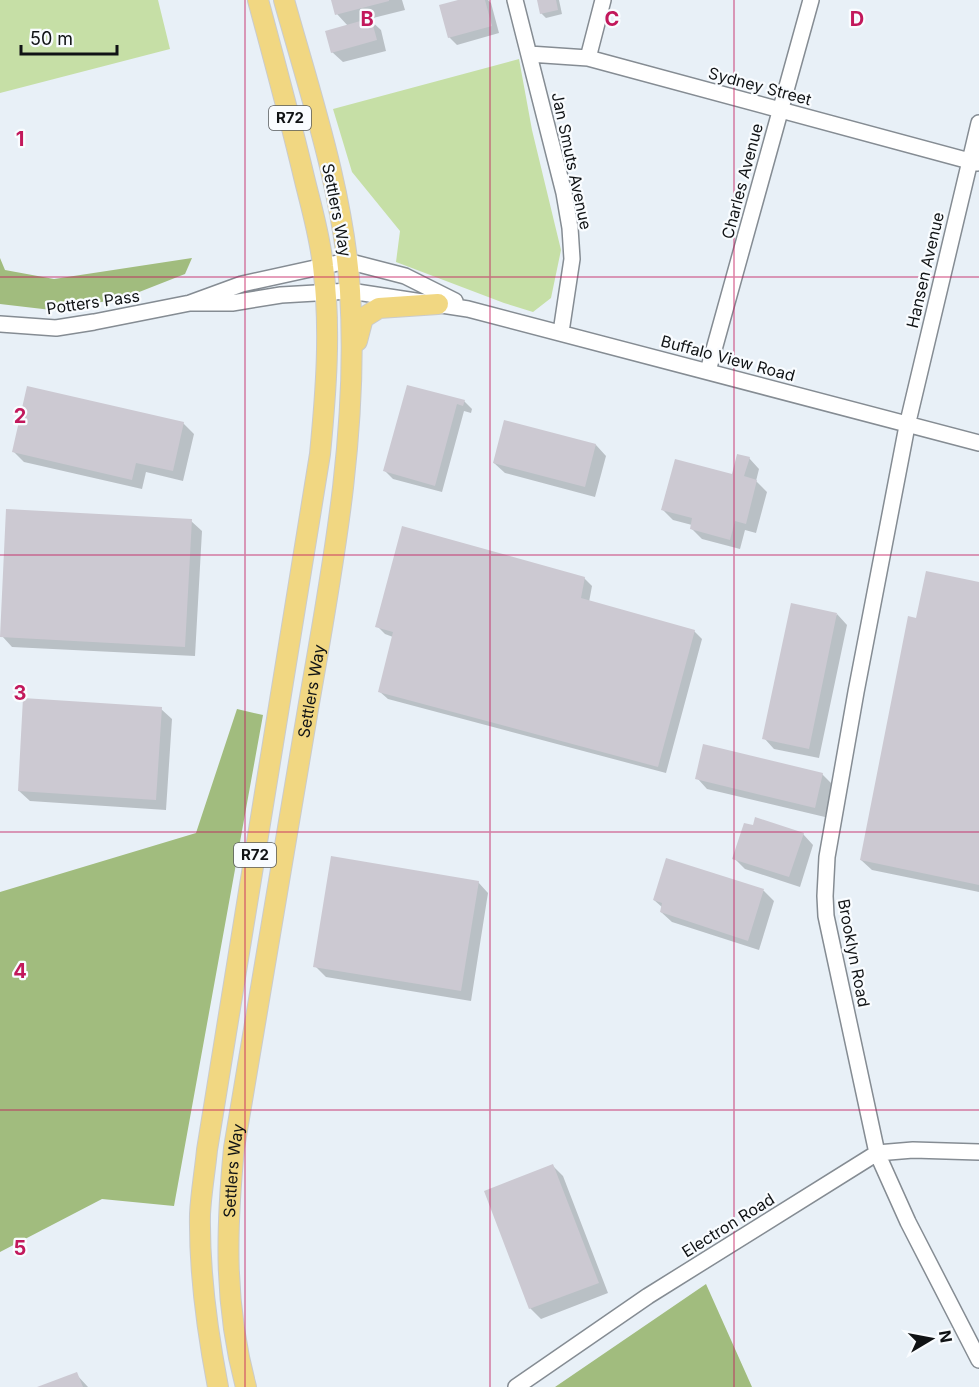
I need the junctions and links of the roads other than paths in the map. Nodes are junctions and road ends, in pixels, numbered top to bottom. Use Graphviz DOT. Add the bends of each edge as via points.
graph roads {
  1 [pos="258,0"];
  2 [pos="284,0"];
  3 [pos="515,0"];
  4 [pos="603,0"];
  5 [pos="811,0"];
  6 [pos="529,54"];
  7 [pos="588,58"];
  8 [pos="779,111"];
  9 [pos="979,123"];
  10 [pos="974,162"];
  11 [pos="347,261"];
  12 [pos="323,265"];
  13 [pos="350,291"];
  14 [pos="325,293"];
  15 [pos="190,303"];
  16 [pos="438,304"];
  17 [pos="468,309"];
  18 [pos="0,324"];
  19 [pos="561,332"];
  20 [pos="708,371"];
  21 [pos="351,407"];
  22 [pos="907,426"];
  23 [pos="979,443"];
  24 [pos="979,1152"];
  25 [pos="877,1153"];
  26 [pos="979,1360"];
  27 [pos="218,1387"];
  28 [pos="246,1387"];
  29 [pos="516,1387"];
  1 -- 12 [label="main road, Settlers Way / R72"];
  2 -- 11 [label="main road, Settlers Way / R72" via="332,178"];
  3 -- 6 [label="street, Jan Smuts Avenue"];
  4 -- 7 [label="street"];
  5 -- 8 [label="street, Charles Avenue"];
  6 -- 7 [label="street, Sydney Street"];
  6 -- 19 [label="street, Jan Smuts Avenue" via="570,228 572,259"];
  7 -- 8 [label="street, Sydney Street"];
  8 -- 10 [label="street, Sydney Street"];
  8 -- 20 [label="street, Charles Avenue"];
  9 -- 10 [label="street, Hansen Avenue"];
  10 -- 22 [label="street, Hansen Avenue"];
  11 -- 12 [label="street, Potters Pass"];
  11 -- 13 [label="main road, Settlers Way / R72"];
  11 -- 17 [label="street, Buffalo View Road" via="405,276"];
  12 -- 14 [label="main road, Settlers Way / R72"];
  12 -- 15 [label="street, Potters Pass" via="242,284"];
  13 -- 14 [label="street, Potters Pass"];
  13 -- 16 [label="street, Buffalo View Road"];
  13 -- 21 [label="main road, Settlers Way / R72"];
  14 -- 15 [label="street, Potters Pass" via="232,303"];
  14 -- 27 [label="main road, Settlers Way / R72" via="325,406 320,454 200,1213 201,1271"];
  15 -- 18 [label="street, Potters Pass" via="56,328"];
  16 -- 17 [label="street, Buffalo View Road"];
  16 -- 21 [label="main road" via="379,308 363,318"];
  17 -- 19 [label="street, Buffalo View Road"];
  19 -- 20 [label="street, Buffalo View Road"];
  20 -- 22 [label="street, Buffalo View Road"];
  21 -- 28 [label="main road, Settlers Way / R72" via="335,554 234,1148 227,1268 233,1328"];
  22 -- 23 [label="street, Buffalo View Road"];
  22 -- 25 [label="street, Brooklyn Road" via="825,877 826,916"];
  24 -- 25 [label="street, Electron Road"];
  25 -- 26 [label="street, Brooklyn Road"];
  25 -- 29 [label="street, Electron Road" via="648,1296"];
}
